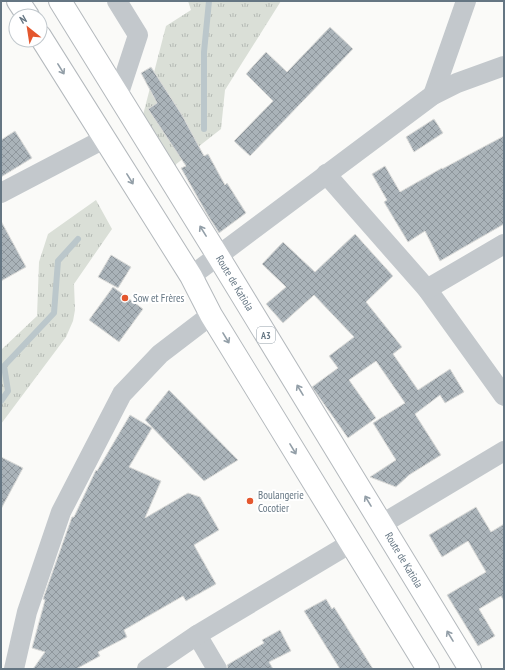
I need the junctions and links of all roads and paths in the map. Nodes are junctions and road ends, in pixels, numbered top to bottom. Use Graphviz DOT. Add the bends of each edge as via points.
graph roads {
  1 [pos="60,1"];
  2 [pos="117,1"];
  3 [pos="466,1"];
  4 [pos="47,48"];
  5 [pos="504,66"];
  6 [pos="433,95"];
  7 [pos="118,96"];
  8 [pos="104,139"];
  9 [pos="326,174"];
  10 [pos="1,193"];
  11 [pos="504,244"];
  12 [pos="218,256"];
  13 [pos="191,276"];
  14 [pos="427,289"];
  15 [pos="211,315"];
  16 [pos="504,396"];
  17 [pos="504,451"];
  18 [pos="382,524"];
  19 [pos="351,543"];
  20 [pos="197,635"];
  21 [pos="14,669"];
  22 [pos="147,669"];
  23 [pos="217,669"];
  24 [pos="428,669"];
  25 [pos="470,669"];
  1 -- 7 [label="highway, Route de Katiola / A3"];
  2 -- 7 [label="street" via="138,35"];
  3 -- 6 [label="street"];
  4 -- 8 [label="highway, one-way"];
  5 -- 6 [label="street" via="457,83"];
  6 -- 9 [label="street"];
  12 -- 7 [label="highway, Route de Katiola / A3, one-way"];
  8 -- 10 [label="street"];
  8 -- 13 [label="highway, one-way"];
  9 -- 12 [label="street"];
  9 -- 14 [label="street"];
  11 -- 14 [label="street"];
  12 -- 13 [label="street"];
  18 -- 12 [label="highway, Route de Katiola / A3, one-way"];
  13 -- 15 [label="highway"];
  14 -- 16 [label="street"];
  15 -- 19 [label="highway, one-way"];
  15 -- 21 [label="street" via="160,354 122,394 61,512 27,612"];
  17 -- 18 [label="street"];
  25 -- 18 [label="highway, Route de Katiola / A3, one-way"];
  19 -- 20 [label="street"];
  19 -- 24 [label="highway"];
  20 -- 22 [label="street"];
  20 -- 23 [label="street"];
}
